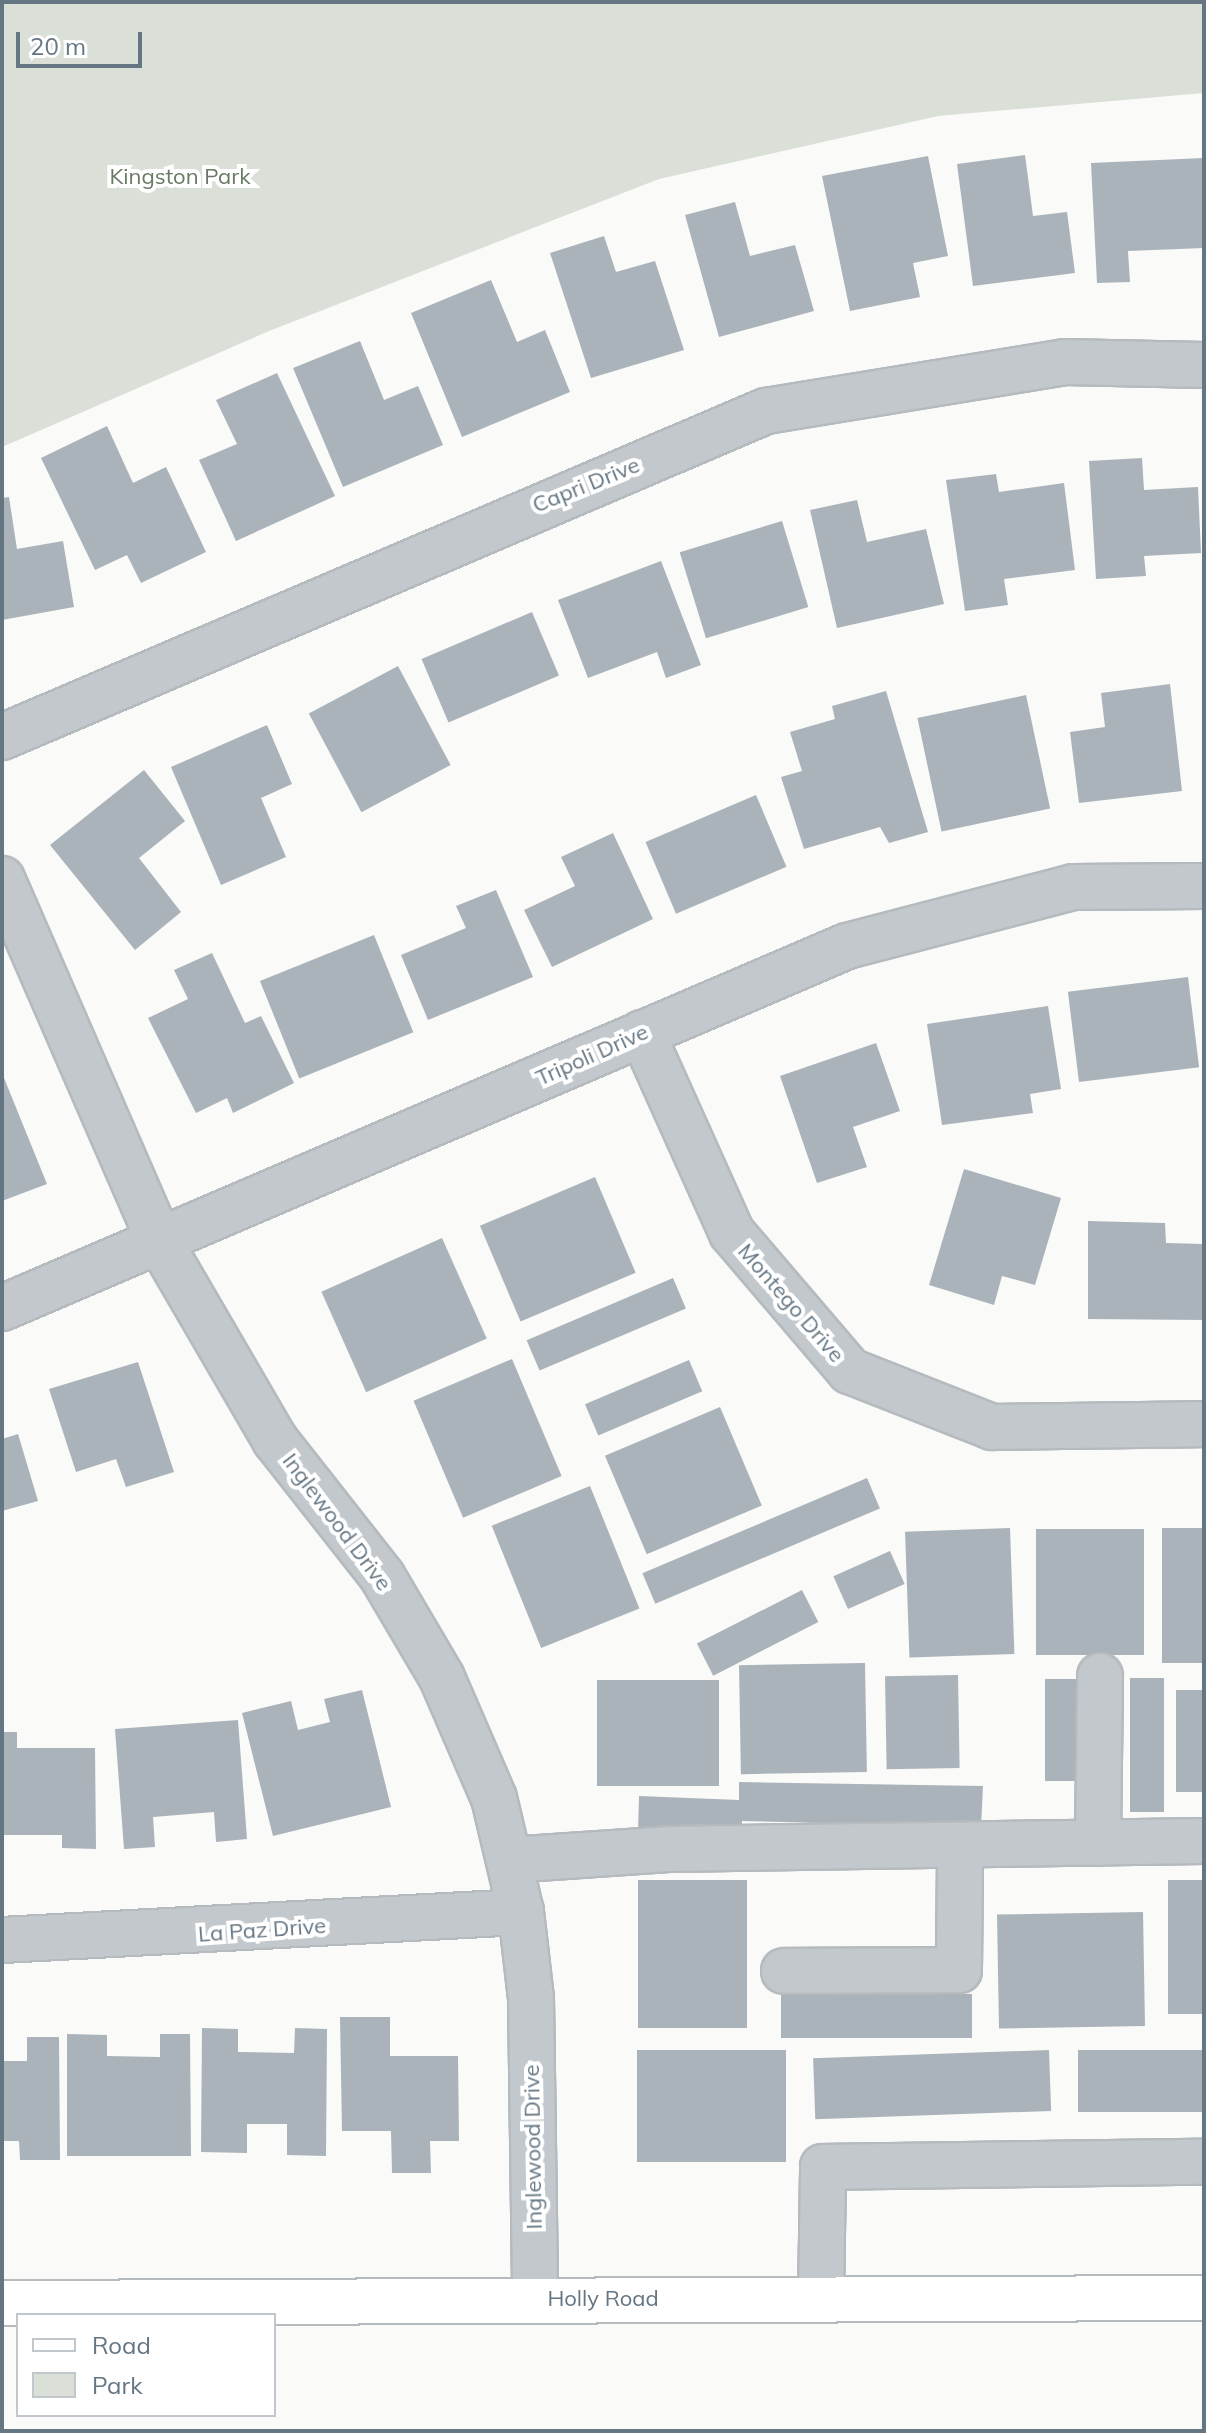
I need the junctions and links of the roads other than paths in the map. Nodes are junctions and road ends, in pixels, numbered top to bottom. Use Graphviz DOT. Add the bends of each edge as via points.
graph roads {
  1 [pos="1204,365"];
  2 [pos="2,737"];
  3 [pos="2,879"];
  4 [pos="1204,886"];
  5 [pos="642,1033"];
  6 [pos="161,1244"];
  7 [pos="2,1308"];
  8 [pos="1204,1424"];
  9 [pos="1100,1676"];
  10 [pos="1204,1841"];
  11 [pos="1098,1843"];
  12 [pos="960,1845"];
  13 [pos="509,1860"];
  14 [pos="521,1912"];
  15 [pos="2,1940"];
  16 [pos="784,1971"];
  17 [pos="1204,2162"];
  18 [pos="1204,2298"];
  19 [pos="535,2299"];
  20 [pos="821,2299"];
  21 [pos="2,2303"];
  1 -- 2 [label="street, Capri Drive" via="1064,362 766,411"];
  3 -- 6 [label="street, Inglewood Drive"];
  4 -- 5 [label="street, Tripoli Drive" via="1073,887 847,946"];
  5 -- 6 [label="street, Tripoli Drive"];
  5 -- 8 [label="street, Montego Drive" via="732,1233 850,1371 992,1427"];
  6 -- 7 [label="street, Tripoli Drive"];
  6 -- 13 [label="street, Inglewood Drive" via="275,1440 382,1576 442,1678 494,1798"];
  9 -- 11 [label="street"];
  10 -- 11 [label="street"];
  11 -- 12 [label="street"];
  12 -- 13 [label="street" via="669,1849"];
  12 -- 16 [label="street" via="959,1970"];
  13 -- 14 [label="street, Inglewood Drive"];
  14 -- 15 [label="street, La Paz Drive"];
  14 -- 19 [label="street, Inglewood Drive" via="531,1998"];
  17 -- 20 [label="street" via="823,2167"];
  18 -- 20 [label="main road, Holly Road"];
  19 -- 20 [label="main road, Holly Road"];
  19 -- 21 [label="main road, Holly Road"];
}
